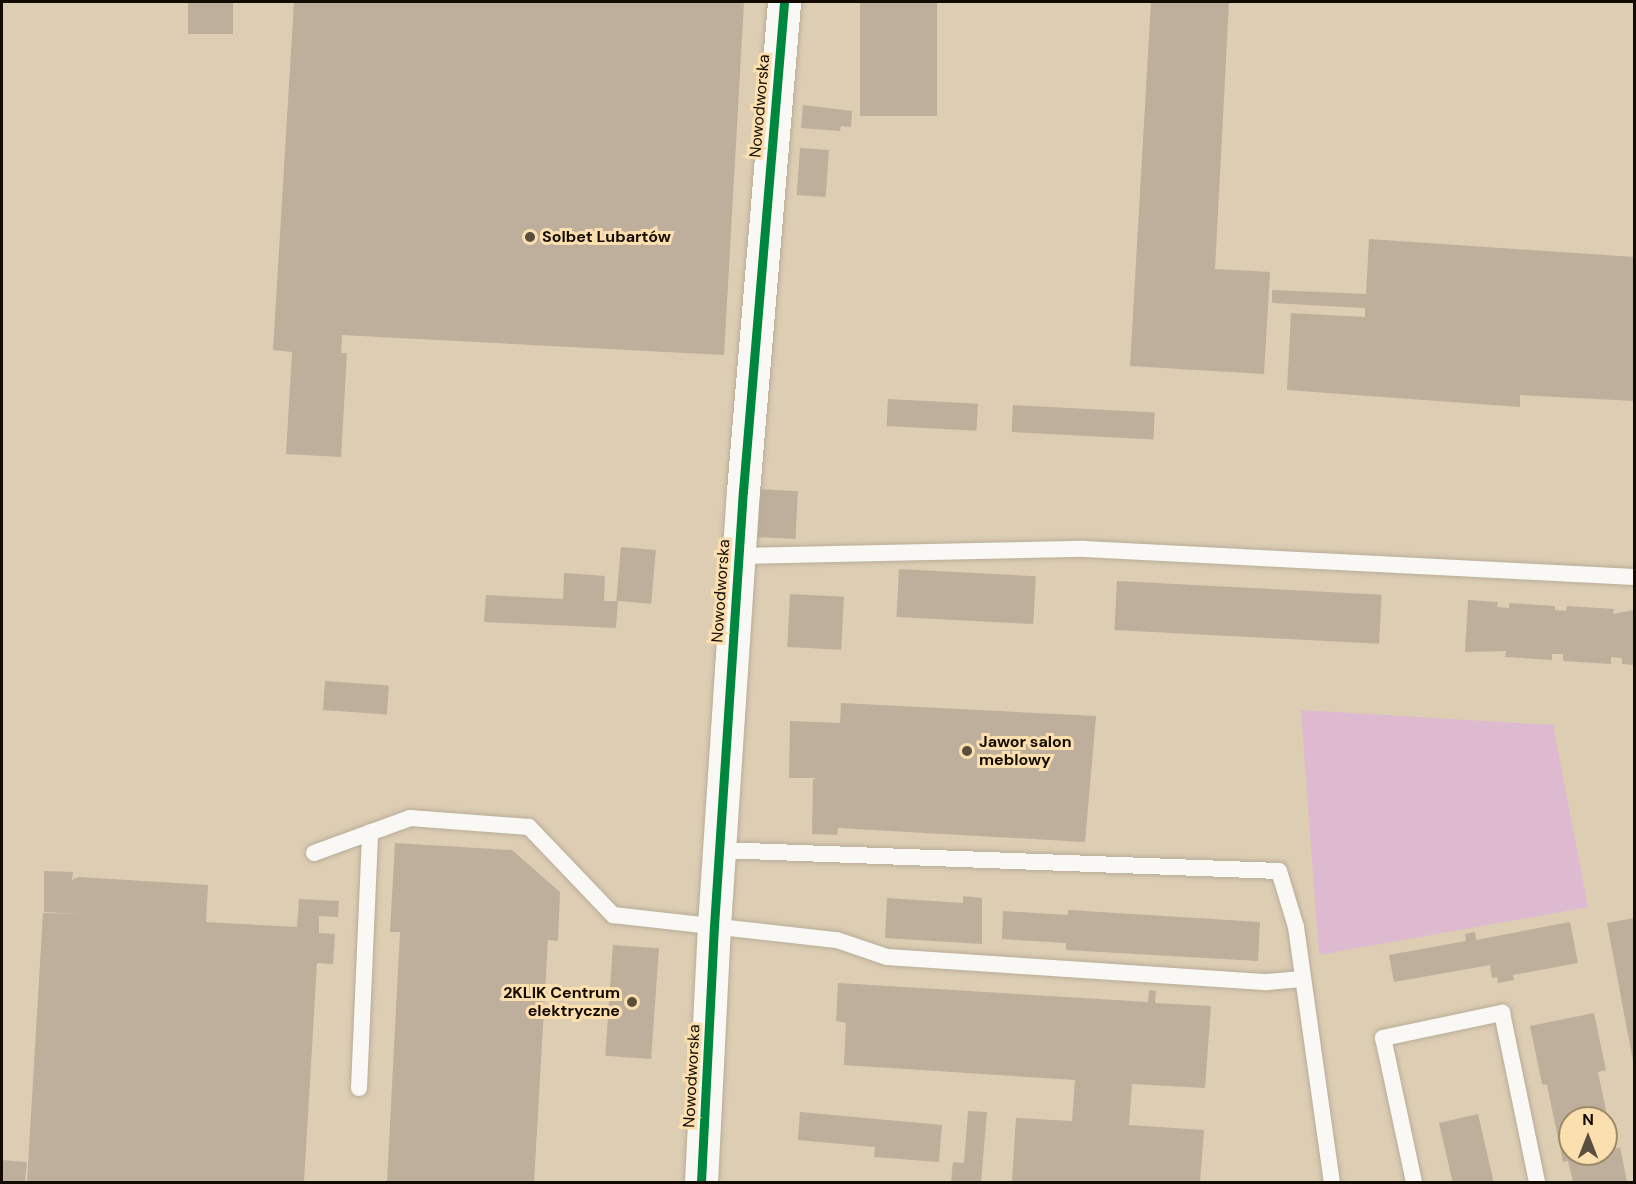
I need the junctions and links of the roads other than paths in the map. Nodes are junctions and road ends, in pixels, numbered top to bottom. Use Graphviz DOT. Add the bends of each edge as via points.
graph roads {
  1 [pos="784,2"];
  2 [pos="739,556"];
  3 [pos="1635,577"];
  4 [pos="370,832"];
  5 [pos="720,850"];
  6 [pos="314,853"];
  7 [pos="714,926"];
  8 [pos="1302,979"];
  9 [pos="359,1088"];
  10 [pos="701,1182"];
  11 [pos="1332,1182"];
  12 [pos="1414,1182"];
  13 [pos="1537,1182"];
  1 -- 2 [label="street, Nowodworska"];
  2 -- 3 [label="lane" via="1084,549"];
  2 -- 5 [label="street, Nowodworska"];
  4 -- 6 [label="lane"];
  4 -- 7 [label="lane" via="410,818 529,827 613,915"];
  4 -- 9 [label="lane"];
  5 -- 7 [label="street, Nowodworska"];
  5 -- 8 [label="lane" via="1279,871 1296,927"];
  7 -- 8 [label="lane" via="837,940 887,957 1267,982"];
  7 -- 10 [label="street, Nowodworska"];
  8 -- 11 [label="lane"];
  12 -- 13 [label="lane" via="1383,1038 1502,1013"];
}
